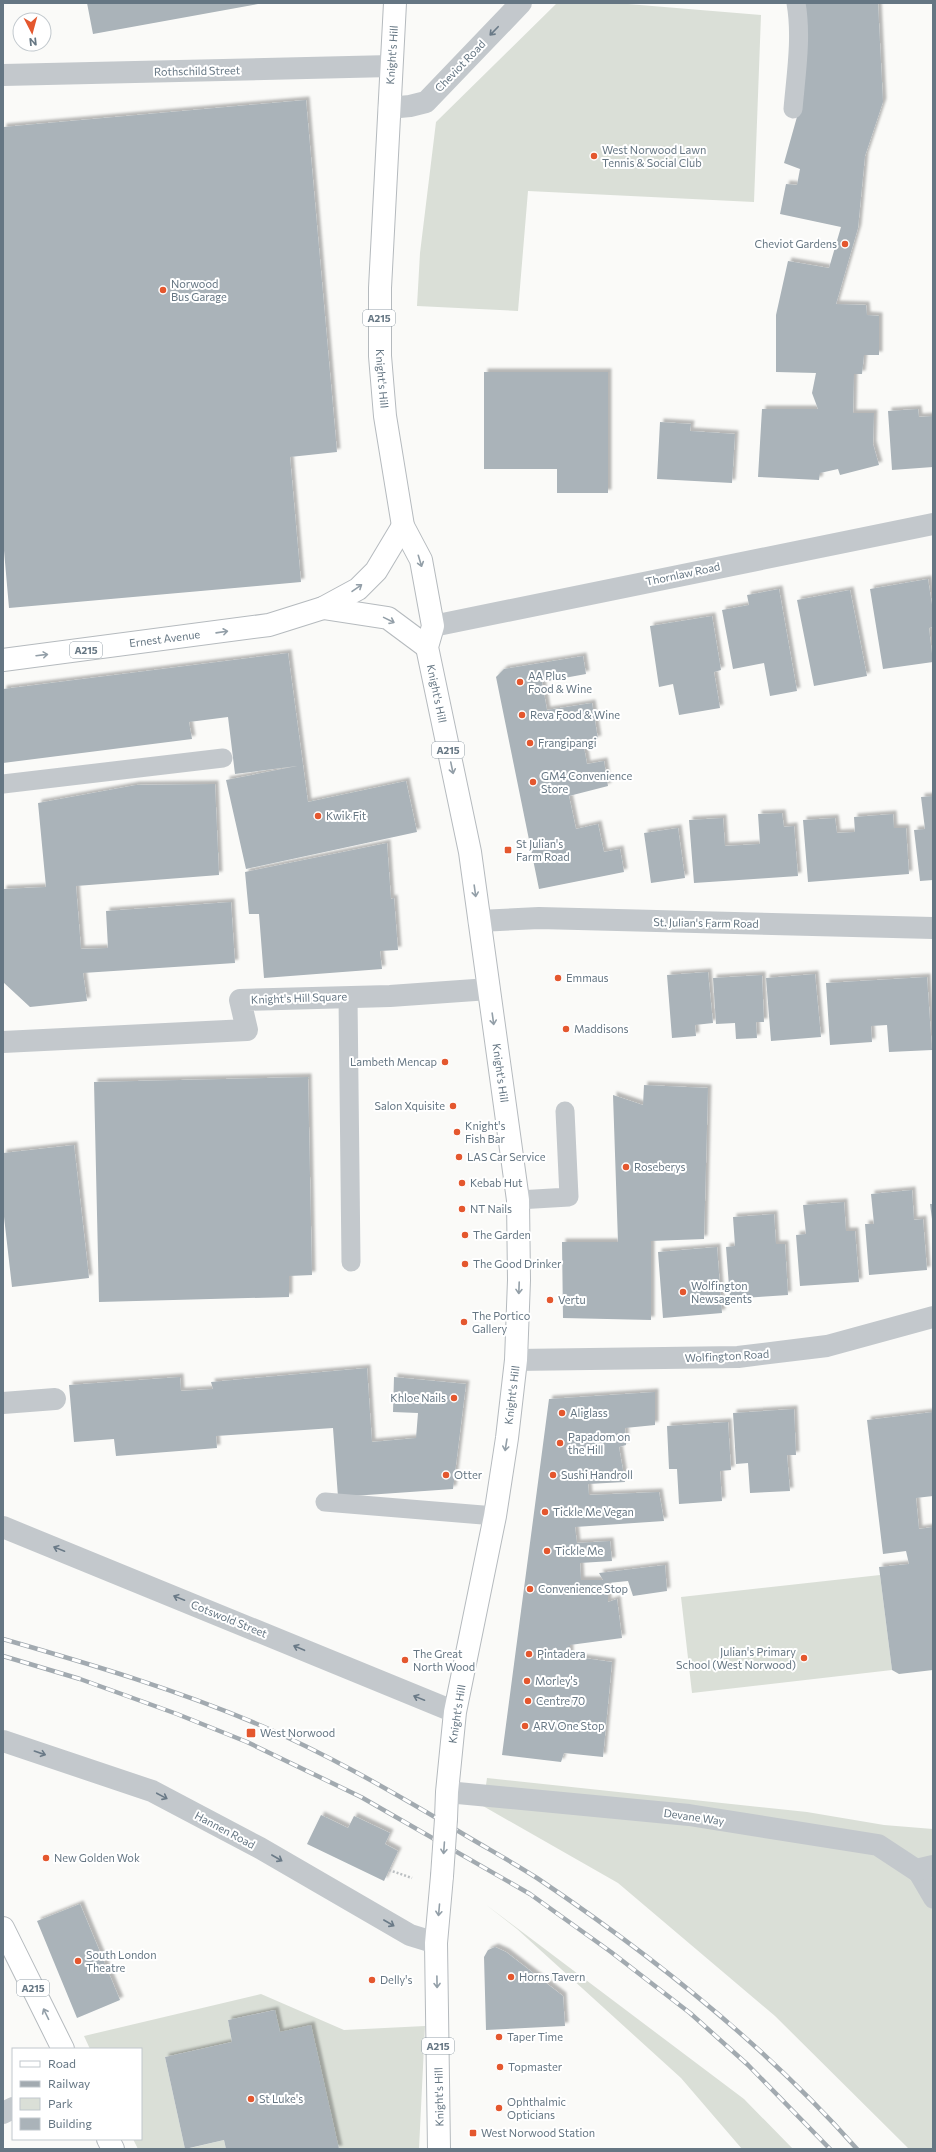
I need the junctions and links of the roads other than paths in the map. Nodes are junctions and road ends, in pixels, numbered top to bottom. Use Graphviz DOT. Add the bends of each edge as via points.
graph roads {
  1 [pos="395,3"];
  2 [pos="521,3"];
  3 [pos="796,3"];
  4 [pos="391,66"];
  5 [pos="3,75"];
  6 [pos="389,108"];
  7 [pos="793,109"];
  8 [pos="933,524"];
  9 [pos="403,526"];
  10 [pos="323,608"];
  11 [pos="433,626"];
  12 [pos="427,647"];
  13 [pos="3,660"];
  14 [pos="223,758"];
  15 [pos="3,784"];
  16 [pos="479,921"];
  17 [pos="933,928"];
  18 [pos="489,989"];
  19 [pos="348,997"];
  20 [pos="3,1042"];
  21 [pos="565,1111"];
  22 [pos="518,1200"];
  23 [pos="351,1262"];
  24 [pos="933,1318"];
  25 [pos="516,1360"];
  26 [pos="55,1399"];
  27 [pos="3,1403"];
  28 [pos="325,1502"];
  29 [pos="495,1516"];
  30 [pos="3,1527"];
  31 [pos="455,1712"];
  32 [pos="3,1740"];
  33 [pos="447,1792"];
  34 [pos="924,1868"];
  35 [pos="933,1899"];
  36 [pos="3,1928"];
  37 [pos="436,1943"];
  38 [pos="63,2048"];
  39 [pos="12,2108"];
  40 [pos="3,2113"];
  41 [pos="108,2140"];
  42 [pos="113,2149"];
  43 [pos="439,2149"];
  1 -- 4 [label="main road, Knight's Hill / A215"];
  2 -- 6 [label="street, Cheviot Road, one-way" via="426,102"];
  3 -- 7 [label="lane" via="798,50"];
  4 -- 5 [label="street, Rothschild Street"];
  4 -- 6 [label="main road, Knight's Hill / A215"];
  6 -- 9 [label="main road, Knight's Hill / A215" via="380,295 380,356 385,416"];
  8 -- 11 [label="street, Thornlaw Road"];
  10 -- 9 [label="main road, Ernest Avenue / A215, one-way" via="358,589 376,572"];
  9 -- 11 [label="main road, Knight's Hill / A215, one-way" via="421,560"];
  10 -- 12 [label="main road, Ernest Avenue / A215, one-way" via="388,618"];
  13 -- 10 [label="main road, Ernest Avenue / A215, one-way" via="269,625"];
  11 -- 12 [label="main road, Knight's Hill / A215"];
  12 -- 16 [label="main road, Knight's Hill / A215, one-way" via="470,852"];
  14 -- 15 [label="lane"];
  16 -- 17 [label="street, St. Julian's Farm Road" via="539,918"];
  16 -- 18 [label="main road, Knight's Hill / A215"];
  18 -- 19 [label="street, Knight's Hill Square"];
  18 -- 22 [label="main road, Knight's Hill / A215, one-way"];
  19 -- 20 [label="street, Knight's Hill Square" via="240,1000 247,1030"];
  19 -- 23 [label="lane"];
  21 -- 22 [label="lane" via="569,1197"];
  22 -- 25 [label="main road, Knight's Hill / A215, one-way" via="520,1280"];
  24 -- 25 [label="street, Wolfington Road" via="827,1346 738,1357"];
  25 -- 29 [label="main road, Knight's Hill / A215, one-way"];
  26 -- 27 [label="street"];
  28 -- 29 [label="lane"];
  29 -- 31 [label="main road, Knight's Hill / A215"];
  31 -- 30 [label="street, Cotswold Street, one-way"];
  31 -- 33 [label="main road, Knight's Hill / A215"];
  32 -- 37 [label="street, Hannen Road, one-way" via="152,1791 260,1848 410,1935"];
  33 -- 34 [label="street, Devane Way" via="689,1815 878,1845"];
  33 -- 37 [label="main road, Knight's Hill / A215, one-way, bridge"];
  34 -- 35 [label="lane"];
  38 -- 36 [label="main road, A215, one-way"];
  37 -- 43 [label="main road, Knight's Hill / A215, one-way"];
  39 -- 40 [label="street"];
  41 -- 42 [label="main road"];
}
